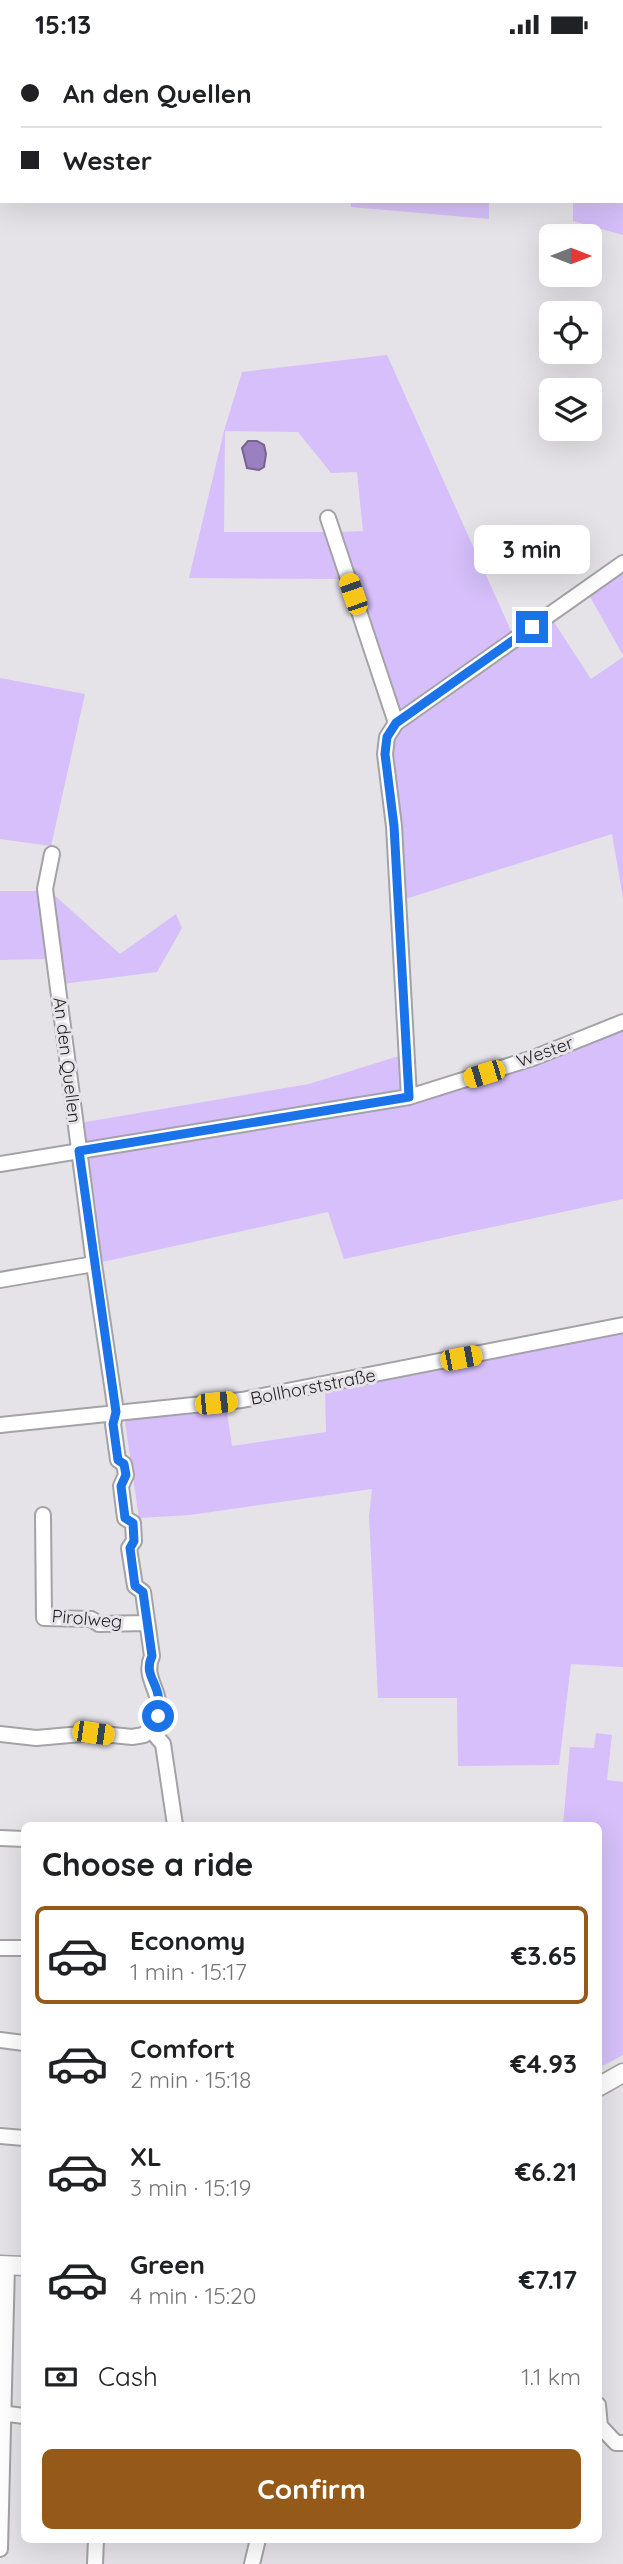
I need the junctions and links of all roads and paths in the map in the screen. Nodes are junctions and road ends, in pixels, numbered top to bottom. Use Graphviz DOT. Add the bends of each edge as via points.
graph roads {
  1 [pos="328,517"];
  2 [pos="623,563"];
  3 [pos="396,723"];
  4 [pos="52,854"];
  5 [pos="623,1022"];
  6 [pos="409,1097"];
  7 [pos="79,1151"];
  8 [pos="0,1164"];
  9 [pos="94,1264"];
  10 [pos="0,1280"];
  11 [pos="623,1325"];
  12 [pos="116,1412"];
  13 [pos="0,1425"];
  14 [pos="43,1515"];
  15 [pos="146,1623"];
  16 [pos="150,1729"];
  17 [pos="0,1734"];
  18 [pos="175,1822"];
  19 [pos="0,1838"];
  20 [pos="21,1839"];
  21 [pos="0,1948"];
  22 [pos="21,1948"];
  23 [pos="0,2040"];
  24 [pos="21,2043"];
  25 [pos="623,2073"];
  26 [pos="602,2085"];
  27 [pos="0,2136"];
  28 [pos="21,2138"];
  29 [pos="10,2265"];
  30 [pos="2,2413"];
  31 [pos="21,2416"];
  32 [pos="602,2428"];
  33 [pos="623,2442"];
  34 [pos="1,2493"];
  35 [pos="96,2543"];
  36 [pos="257,2543"];
  37 [pos="0,2549"];
  38 [pos="95,2564"];
  39 [pos="252,2564"];
  1 -- 3 [label="street"];
  2 -- 3 [label="street"];
  3 -- 6 [label="street" via="387,737 385,754 394,826"];
  4 -- 7 [label="street, An den Quellen" via="45,889"];
  5 -- 6 [label="street, Wester" via="533,1058"];
  6 -- 7 [label="street, Wester"];
  7 -- 8 [label="street, Wester"];
  7 -- 9 [label="street, An den Quellen"];
  9 -- 10 [label="street"];
  9 -- 12 [label="street, An den Quellen"];
  11 -- 12 [label="street, Bollhorststraße" via="242,1400"];
  12 -- 13 [label="street, Bollhorststraße"];
  12 -- 15 [label="street, An den Quellen" via="118,1460 126,1475 122,1497 125,1518 133,1523 130,1548 135,1586 143,1592"];
  14 -- 15 [label="street, Pirolweg" via="44,1618"];
  15 -- 16 [label="street, An den Quellen" via="152,1656 148,1665 159,1704"];
  16 -- 17 [label="street" via="132,1737"];
  16 -- 18 [label="street" via="163,1744"];
  19 -- 20 [label="street"];
  21 -- 22 [label="street"];
  23 -- 24 [label="street"];
  25 -- 26 [label="main road"];
  27 -- 28 [label="street"];
  29 -- 30 [label="street"];
  30 -- 31 [label="street"];
  30 -- 34 [label="street"];
  32 -- 33 [label="street" via="617,2443"];
  34 -- 37 [label="street"];
  35 -- 38 [label="street"];
  36 -- 39 [label="street"];
}
